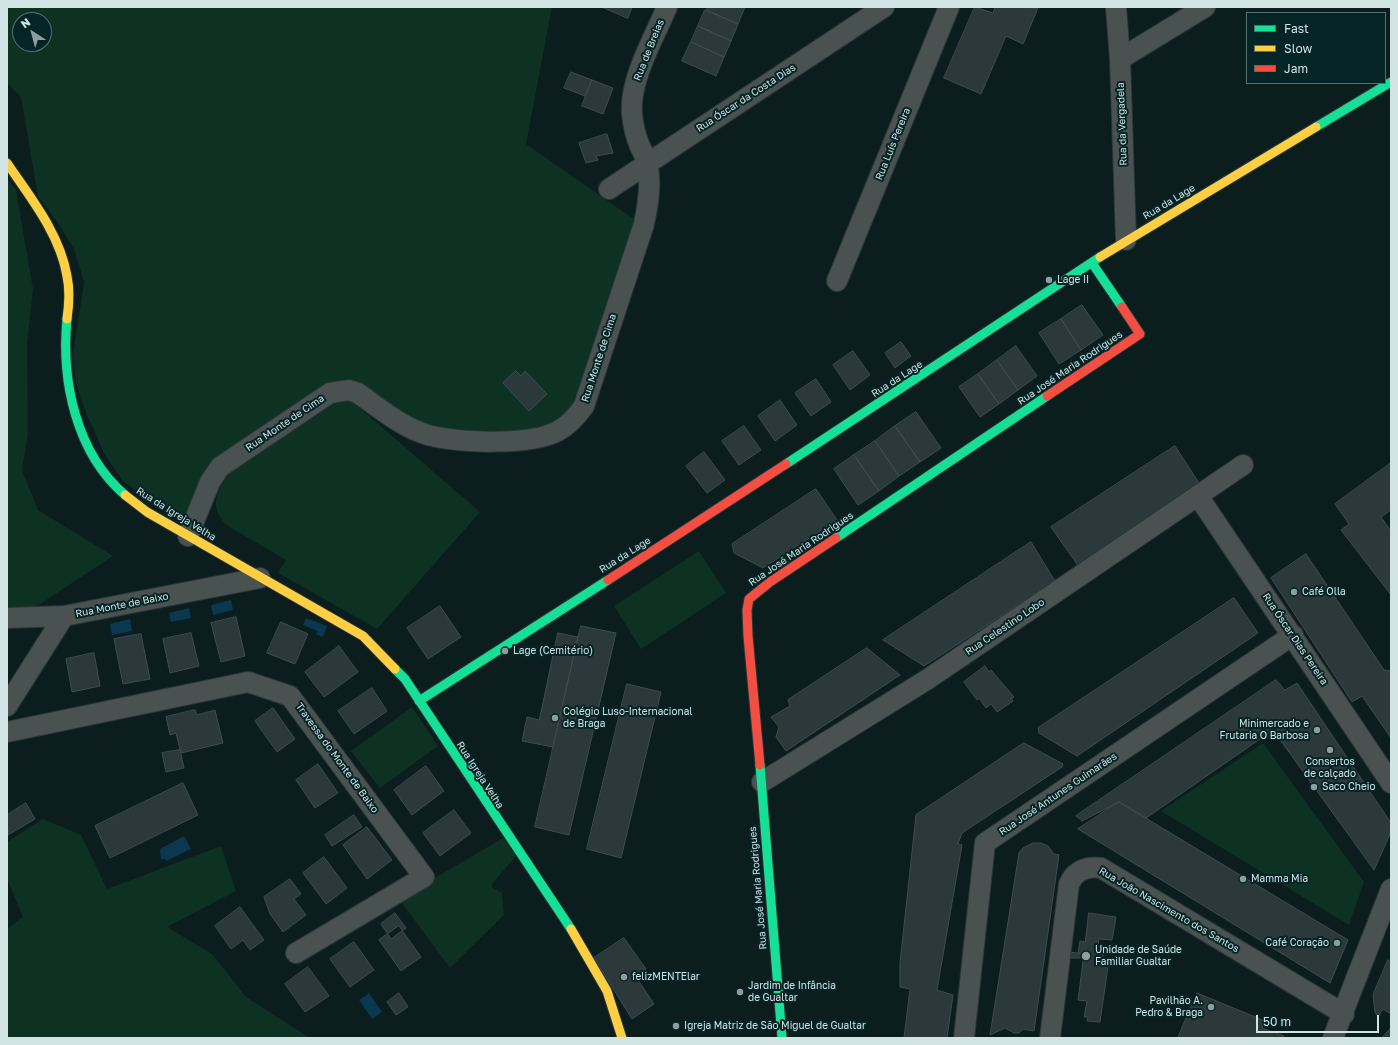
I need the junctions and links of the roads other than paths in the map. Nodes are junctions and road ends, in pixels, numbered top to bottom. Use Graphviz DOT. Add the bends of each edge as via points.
graph roads {
  1 [pos="667,7"];
  2 [pos="884,7"];
  3 [pos="949,7"];
  4 [pos="1116,7"];
  5 [pos="1205,7"];
  6 [pos="858,15"];
  7 [pos="1120,59"];
  8 [pos="1391,82"];
  9 [pos="7,163"];
  10 [pos="647,163"];
  11 [pos="609,189"];
  12 [pos="1126,240"];
  13 [pos="1092,263"];
  14 [pos="837,281"];
  15 [pos="1243,465"];
  16 [pos="1198,496"];
  17 [pos="188,536"];
  18 [pos="260,578"];
  19 [pos="64,616"];
  20 [pos="7,618"];
  21 [pos="1293,635"];
  22 [pos="419,701"];
  23 [pos="7,706"];
  24 [pos="7,732"];
  25 [pos="762,782"];
  26 [pos="1391,782"];
  27 [pos="1391,889"];
  28 [pos="296,953"];
  29 [pos="1344,1014"];
  30 [pos="622,1038"];
  31 [pos="782,1038"];
  32 [pos="964,1038"];
  33 [pos="1050,1038"];
  34 [pos="1333,1038"];
  1 -- 10 [label="street, Rua de Breias" via="632,98 634,128"];
  2 -- 6 [label="street, Rua Óscar da Costa Dias"];
  3 -- 14 [label="street, Rua Luís Pereira"];
  4 -- 7 [label="street, Rua da Vergadela"];
  5 -- 7 [label="street"];
  6 -- 10 [label="street, Rua Óscar da Costa Dias"];
  7 -- 12 [label="street, Rua da Vergadela"];
  8 -- 12 [label="street, Rua da Lage"];
  9 -- 17 [label="street, Rua da Igreja Velha" via="44,220 65,266 70,288 66,345 67,379 80,424 90,446 112,482 127,497"];
  10 -- 11 [label="street, Rua Óscar da Costa Dias"];
  10 -- 17 [label="street, Rua Monte de Cima" via="648,202 644,224 584,406 568,424 558,431 520,441 428,435 404,424 353,392 339,390 330,393 220,467 210,482"];
  12 -- 13 [label="street, Rua da Lage"];
  13 -- 22 [label="street, Rua da Lage" via="686,530"];
  13 -- 25 [label="street, Rua José Maria Rodrigues" via="1140,334 770,582 749,599 748,636"];
  15 -- 16 [label="street, Rua Celestino Lobo"];
  16 -- 21 [label="street, Rua Óscar Dias Pereira"];
  16 -- 25 [label="street, Rua Celestino Lobo" via="928,679"];
  17 -- 18 [label="street, Rua da Igreja Velha"];
  18 -- 19 [label="street, Rua Monte de Baixo"];
  18 -- 22 [label="street, Rua Igreja Velha" via="363,636 405,679"];
  19 -- 20 [label="street"];
  19 -- 23 [label="street, Rua Monte de Baixo"];
  21 -- 26 [label="street, Rua Óscar Dias Pereira"];
  21 -- 32 [label="street, Rua José Antunes Guimarães" via="985,843"];
  22 -- 30 [label="street, Rua Igreja Velha" via="558,908 607,991"];
  24 -- 28 [label="street, Travessa do Monte de Baixo" via="248,682 290,696 424,877"];
  25 -- 31 [label="street, Rua José Maria Rodrigues"];
  27 -- 29 [label="street"];
  29 -- 33 [label="street, Rua João Nascimento dos Santos" via="1101,868 1088,867 1077,872 1069,884"];
  29 -- 34 [label="street"];
}
